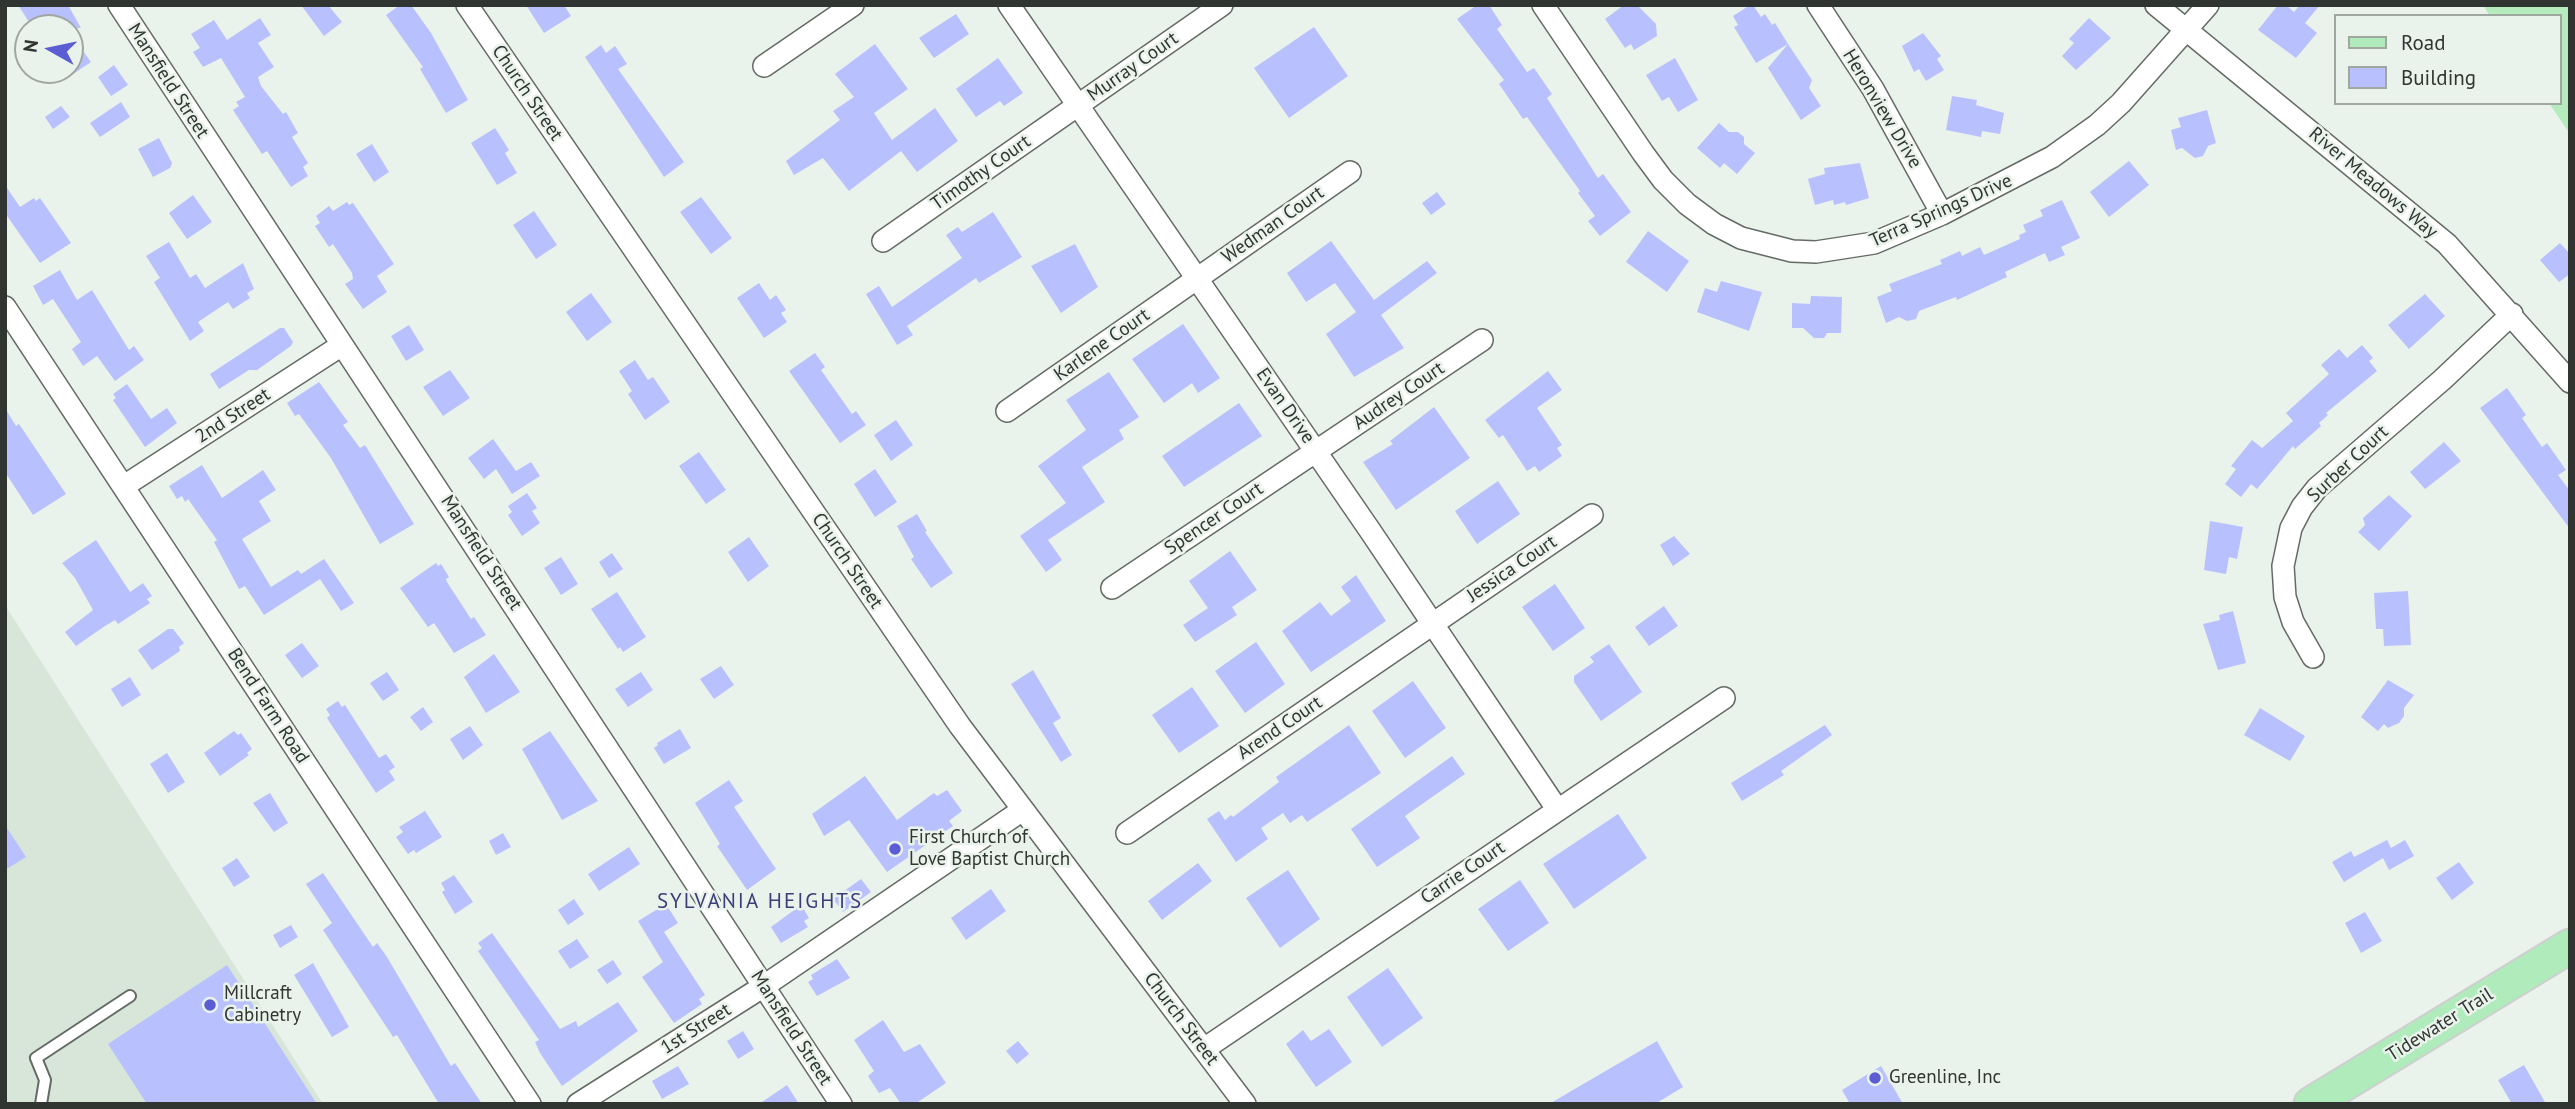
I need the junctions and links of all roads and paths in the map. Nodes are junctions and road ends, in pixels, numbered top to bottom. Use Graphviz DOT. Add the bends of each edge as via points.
graph roads {
  1 [pos="119,5"];
  2 [pos="467,5"];
  3 [pos="853,5"];
  4 [pos="1009,5"];
  5 [pos="1222,5"];
  6 [pos="1543,5"];
  7 [pos="1818,5"];
  8 [pos="2156,5"];
  9 [pos="2208,5"];
  10 [pos="2187,31"];
  11 [pos="764,66"];
  12 [pos="1078,105"];
  13 [pos="1350,172"];
  14 [pos="1942,214"];
  15 [pos="883,241"];
  16 [pos="1197,278"];
  17 [pos="5,307"];
  18 [pos="2512,314"];
  19 [pos="1482,340"];
  20 [pos="342,345"];
  21 [pos="2570,382"];
  22 [pos="1007,411"];
  23 [pos="1316,451"];
  24 [pos="124,486"];
  25 [pos="1592,515"];
  26 [pos="1112,588"];
  27 [pos="1433,624"];
  28 [pos="2313,657"];
  29 [pos="1724,698"];
  30 [pos="1557,809"];
  31 [pos="1021,811"];
  32 [pos="1127,833"];
  33 [pos="2570,946"];
  34 [pos="764,986"];
  35 [pos="130,996"];
  36 [pos="1204,1049"];
  37 [pos="2330,1099"];
  38 [pos="41,1104"];
  39 [pos="530,1104"];
  40 [pos="578,1104"];
  41 [pos="841,1104"];
  42 [pos="1245,1104"];
  1 -- 20 [label="street, Mansfield Street"];
  2 -- 31 [label="street, Church Street"];
  3 -- 11 [label="street"];
  4 -- 12 [label="street, Evan Drive"];
  5 -- 12 [label="street, Murray Court"];
  6 -- 14 [label="street, Terra Springs Drive" via="1663,180 1714,224 1764,245 1816,252 1874,243"];
  7 -- 14 [label="street, Heronview Drive" via="1873,89"];
  8 -- 10 [label="street, River Meadows Way"];
  9 -- 10 [label="street, Terra Springs Drive"];
  10 -- 14 [label="street, Terra Springs Drive" via="2097,125 2024,174"];
  10 -- 18 [label="street, River Meadows Way" via="2447,244"];
  12 -- 15 [label="street, Timothy Court"];
  12 -- 16 [label="street, Evan Drive"];
  13 -- 16 [label="street, Wedman Court"];
  16 -- 22 [label="street, Karlene Court"];
  16 -- 23 [label="street, Evan Drive"];
  17 -- 24 [label="street, Bend Farm Road"];
  18 -- 21 [label="street, River Meadows Way"];
  18 -- 28 [label="street, Surber Court" via="2302,506 2291,528 2283,566 2285,597"];
  19 -- 23 [label="street, Audrey Court"];
  20 -- 24 [label="street, 2nd Street"];
  20 -- 34 [label="street, Mansfield Street"];
  23 -- 26 [label="street, Spencer Court"];
  23 -- 27 [label="street, Evan Drive"];
  24 -- 39 [label="street, Bend Farm Road"];
  25 -- 27 [label="street, Jessica Court"];
  27 -- 30 [label="street, Evan Drive"];
  27 -- 32 [label="street, Arend Court"];
  29 -- 30 [label="street, Carrie Court"];
  30 -- 36 [label="street, Carrie Court"];
  31 -- 34 [label="street, 1st Street"];
  31 -- 36 [label="street, Church Street"];
  33 -- 37 [label="main road, Tidewater Trail"];
  34 -- 40 [label="street, 1st Street"];
  34 -- 41 [label="street, Mansfield Street"];
  35 -- 38 [label="lane" via="36,1058 45,1080"];
  36 -- 42 [label="street, Church Street"];
}
